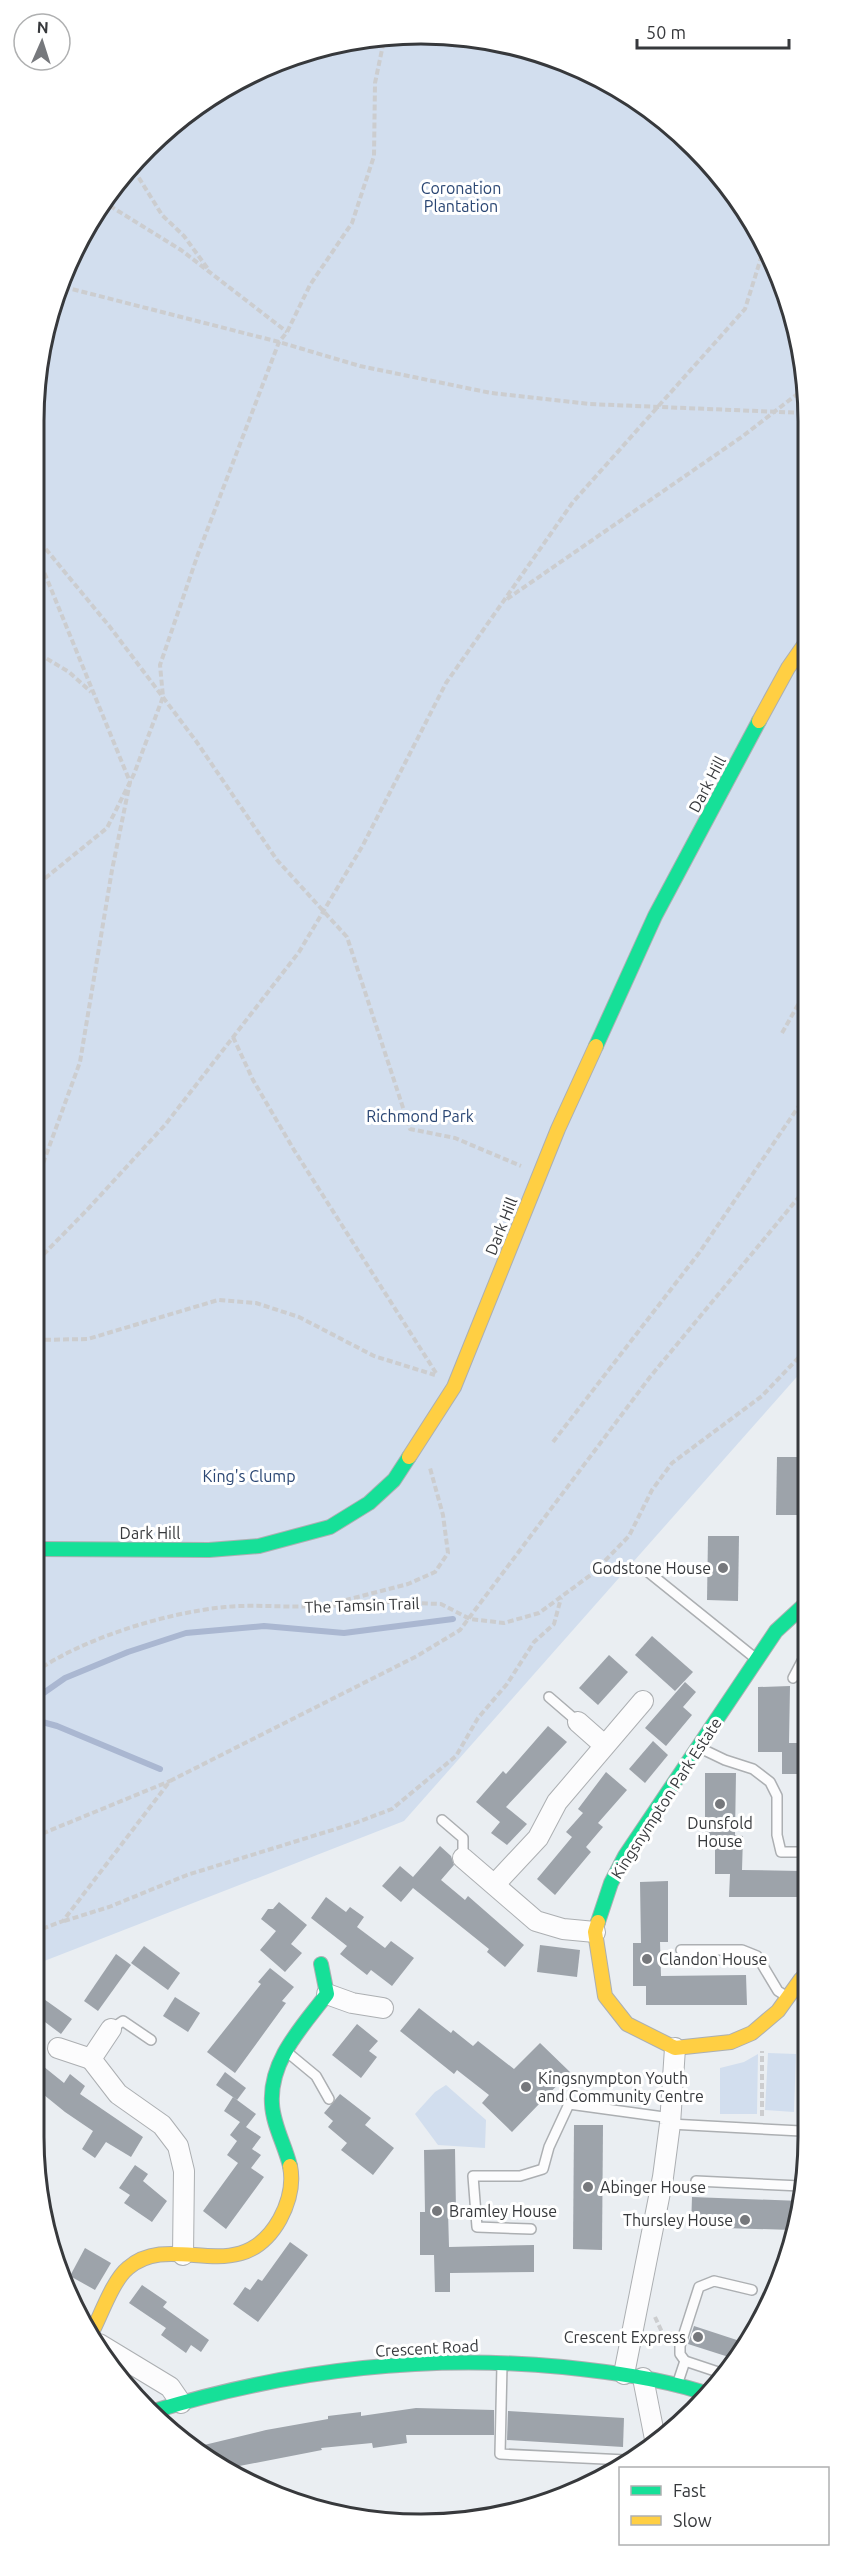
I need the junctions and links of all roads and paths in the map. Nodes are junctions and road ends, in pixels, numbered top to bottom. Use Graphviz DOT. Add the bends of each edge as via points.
graph roads {
  1 [pos="383,46"];
  2 [pos="136,173"];
  3 [pos="110,206"];
  4 [pos="761,258"];
  5 [pos="212,274"];
  6 [pos="68,288"];
  7 [pos="287,332"];
  8 [pos="279,342"];
  9 [pos="797,394"];
  10 [pos="658,407"];
  11 [pos="774,411"];
  12 [pos="798,413"];
  13 [pos="44,547"];
  14 [pos="44,572"];
  15 [pos="504,601"];
  16 [pos="798,654"];
  17 [pos="44,657"];
  18 [pos="93,694"];
  19 [pos="163,697"];
  20 [pos="130,782"];
  21 [pos="44,879"];
  22 [pos="323,911"];
  23 [pos="798,1005"];
  24 [pos="782,1033"];
  25 [pos="233,1037"];
  26 [pos="798,1107"];
  27 [pos="44,1161"];
  28 [pos="530,1171"];
  29 [pos="798,1198"];
  30 [pos="44,1254"];
  31 [pos="44,1340"];
  32 [pos="798,1358"];
  33 [pos="553,1442"];
  34 [pos="44,1550"];
  35 [pos="647,1571"];
  36 [pos="561,1597"];
  37 [pos="798,1615"];
  38 [pos="470,1619"];
  39 [pos="757,1660"];
  40 [pos="44,1666"];
  41 [pos="798,1669"];
  42 [pos="793,1678"];
  43 [pos="549,1697"];
  44 [pos="643,1701"];
  45 [pos="578,1722"];
  46 [pos="604,1745"];
  47 [pos="698,1747"];
  48 [pos="171,1781"];
  49 [pos="442,1820"];
  50 [pos="44,1833"];
  51 [pos="798,1852"];
  52 [pos="463,1858"];
  53 [pos="495,1884"];
  54 [pos="63,1921"];
  55 [pos="44,1928"];
  56 [pos="595,1932"];
  57 [pos="681,1950"];
  58 [pos="321,1964"];
  59 [pos="798,1983"];
  60 [pos="327,1994"];
  61 [pos="788,1997"];
  62 [pos="383,2008"];
  63 [pos="111,2029"];
  64 [pos="752,2032"];
  65 [pos="151,2040"];
  66 [pos="58,2048"];
  67 [pos="675,2048"];
  68 [pos="286,2051"];
  69 [pos="91,2059"];
  70 [pos="329,2099"];
  71 [pos="670,2121"];
  72 [pos="798,2128"];
  73 [pos="762,2129"];
  74 [pos="696,2181"];
  75 [pos="794,2186"];
  76 [pos="531,2229"];
  77 [pos="183,2254"];
  78 [pos="752,2290"];
  79 [pos="654,2315"];
  80 [pos="95,2327"];
  81 [pos="110,2351"];
  82 [pos="684,2361"];
  83 [pos="502,2362"];
  84 [pos="716,2371"];
  85 [pos="633,2376"];
  86 [pos="678,2384"];
  87 [pos="698,2391"];
  88 [pos="181,2403"];
  89 [pos="161,2410"];
  90 [pos="653,2433"];
  91 [pos="615,2459"];
  1 -- 7 [label="path" via="375,83 374,156 352,223 310,285"];
  2 -- 5 [label="path" via="162,215 184,236"];
  3 -- 5 [label="path"];
  4 -- 10 [label="path" via="745,309"];
  5 -- 7 [label="path"];
  6 -- 8 [label="path"];
  7 -- 8 [label="path"];
  8 -- 10 [label="path" via="360,366 491,393"];
  8 -- 19 [label="path" via="160,665"];
  9 -- 11 [label="path"];
  10 -- 11 [label="path"];
  10 -- 15 [label="path" via="573,502"];
  11 -- 12 [label="path"];
  11 -- 15 [label="path"];
  13 -- 19 [label="path"];
  14 -- 18 [label="path"];
  15 -- 22 [label="path" via="446,683 363,845"];
  16 -- 34 [label="street, Dark Hill" via="655,916 558,1129 454,1387 394,1480 369,1503 330,1527 259,1546 209,1550"];
  17 -- 18 [label="path" via="69,672"];
  18 -- 20 [label="path"];
  19 -- 20 [label="path"];
  19 -- 22 [label="path" via="277,860"];
  20 -- 21 [label="path" via="106,828"];
  20 -- 27 [label="path" via="80,1062"];
  22 -- 25 [label="path" via="299,952"];
  22 -- 28 [label="path" via="347,937 410,1129 455,1138"];
  23 -- 24 [label="path"];
  25 -- 30 [label="path" via="165,1125"];
  25 -- 31 [label="path" via="294,1150 438,1376 374,1356 299,1317 256,1303 218,1300 88,1339"];
  26 -- 33 [label="path" via="699,1253"];
  29 -- 38 [label="path" via="650,1377"];
  32 -- 36 [label="path, The Tamsin Trail" via="762,1396 672,1463 652,1490 629,1536 592,1574"];
  35 -- 39 [label="lane"];
  36 -- 38 [label="path, The Tamsin Trail" via="539,1613 504,1623"];
  36 -- 54 [label="path" via="554,1624 534,1642 507,1684 478,1718 456,1756 392,1809 187,1875"];
  37 -- 39 [label="street, Kingsnympton Park Estate" via="776,1631"];
  38 -- 40 [label="path, The Tamsin Trail" via="441,1604 225,1607 145,1622 58,1656"];
  38 -- 48 [label="path" via="460,1630 417,1656"];
  39 -- 47 [label="street, Kingsnympton Park Estate"];
  41 -- 42 [label="lane"];
  43 -- 45 [label="lane"];
  44 -- 46 [label="street"];
  45 -- 46 [label="street"];
  46 -- 53 [label="street" via="557,1802 538,1838"];
  47 -- 51 [label="lane" via="753,1769 770,1782 777,1796 781,1852"];
  47 -- 56 [label="street, Kingsnympton Park Estate" via="625,1856 611,1883"];
  48 -- 50 [label="path"];
  48 -- 54 [label="path"];
  49 -- 52 [label="lane" via="462,1838"];
  52 -- 53 [label="street"];
  53 -- 56 [label="street" via="536,1921"];
  54 -- 55 [label="path"];
  56 -- 67 [label="street, Kingsnympton Park Estate" via="605,1996 627,2024"];
  57 -- 61 [label="lane" via="742,1950 758,1956 778,1991"];
  58 -- 60 [label="street"];
  59 -- 61 [label="street"];
  60 -- 62 [label="street"];
  60 -- 68 [label="street"];
  61 -- 64 [label="street" via="778,2011"];
  63 -- 65 [label="lane" via="123,2021"];
  63 -- 69 [label="street"];
  64 -- 67 [label="street" via="731,2042"];
  64 -- 73 [label="path" via="764,2053"];
  66 -- 69 [label="street"];
  67 -- 71 [label="street"];
  68 -- 70 [label="lane" via="316,2076"];
  68 -- 77 [label="street" via="279,2063 272,2099 273,2114 292,2163 293,2184 286,2208 273,2231 243,2254 212,2258"];
  69 -- 77 [label="street" via="118,2094 162,2125 178,2146 184,2171"];
  71 -- 73 [label="lane"];
  71 -- 76 [label="lane" via="568,2104 543,2169 520,2176 473,2176 477,2227"];
  71 -- 85 [label="street"];
  72 -- 73 [label="lane"];
  74 -- 75 [label="lane"];
  77 -- 80 [label="street" via="142,2260 127,2268"];
  78 -- 82 [label="lane" via="714,2281 699,2287 680,2346"];
  79 -- 82 [label="path" via="672,2353"];
  81 -- 88 [label="street" via="170,2387"];
  82 -- 84 [label="lane"];
  82 -- 86 [label="lane"];
  83 -- 85 [label="street, Crescent Road"];
  83 -- 88 [label="street, Crescent Road" via="358,2368 240,2386"];
  83 -- 91 [label="lane" via="500,2454"];
  85 -- 86 [label="street, Crescent Road"];
  85 -- 90 [label="street"];
  86 -- 87 [label="street, Crescent Road"];
  88 -- 89 [label="street, Crescent Road"];
}
